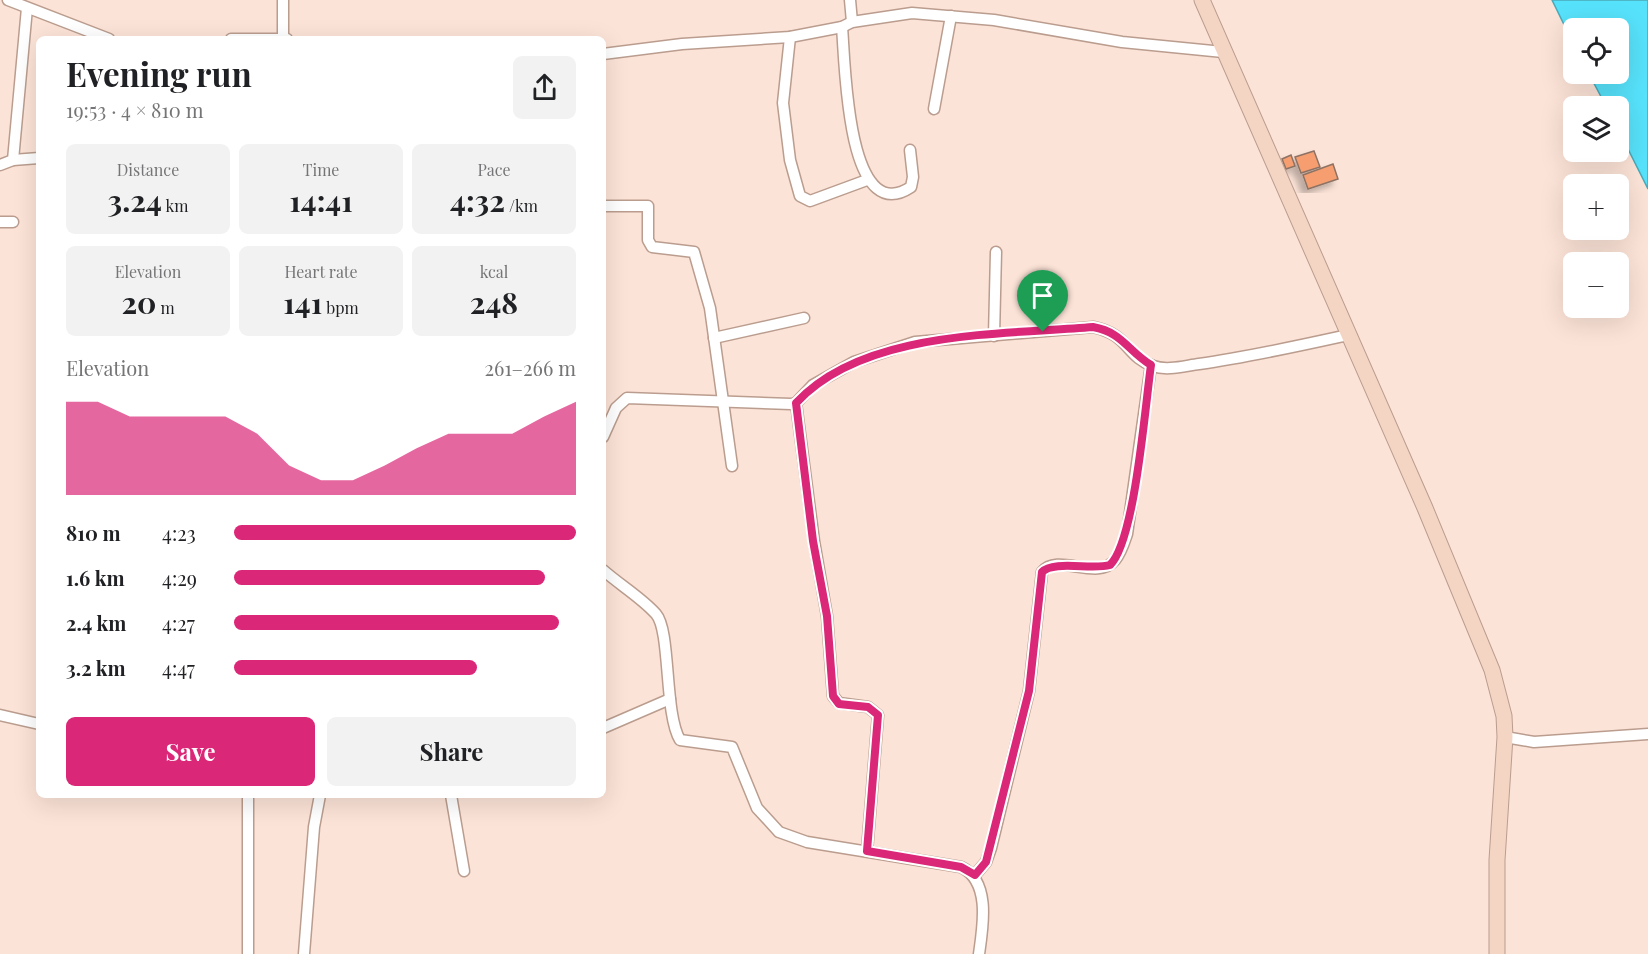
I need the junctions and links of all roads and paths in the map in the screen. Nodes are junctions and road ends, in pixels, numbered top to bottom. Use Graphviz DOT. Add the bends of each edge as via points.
graph roads {
  1 [pos="8,0"];
  2 [pos="283,0"];
  3 [pos="850,0"];
  4 [pos="1202,0"];
  5 [pos="27,8"];
  6 [pos="951,16"];
  7 [pos="847,24"];
  8 [pos="102,36"];
  9 [pos="285,36"];
  10 [pos="790,37"];
  11 [pos="1223,52"];
  12 [pos="606,54"];
  13 [pos="934,109"];
  14 [pos="910,150"];
  15 [pos="36,158"];
  16 [pos="13,160"];
  17 [pos="0,165"];
  18 [pos="867,180"];
  19 [pos="606,206"];
  20 [pos="0,222"];
  21 [pos="13,222"];
  22 [pos="996,252"];
  23 [pos="804,318"];
  24 [pos="1348,335"];
  25 [pos="994,336"];
  26 [pos="714,338"];
  27 [pos="1151,365"];
  28 [pos="723,402"];
  29 [pos="796,403"];
  30 [pos="606,430"];
  31 [pos="732,466"];
  32 [pos="606,572"];
  33 [pos="670,699"];
  34 [pos="0,715"];
  35 [pos="36,723"];
  36 [pos="606,727"];
  37 [pos="1648,734"];
  38 [pos="1505,737"];
  39 [pos="248,798"];
  40 [pos="319,798"];
  41 [pos="452,798"];
  42 [pos="867,851"];
  43 [pos="464,871"];
  44 [pos="975,875"];
  45 [pos="248,954"];
  46 [pos="304,954"];
  47 [pos="979,954"];
  48 [pos="1497,954"];
  1 -- 5 [label="street"];
  2 -- 9 [label="street"];
  3 -- 7 [label="street"];
  4 -- 11 [label="street"];
  5 -- 8 [label="street"];
  5 -- 16 [label="street"];
  6 -- 7 [label="street" via="912,14"];
  6 -- 11 [label="street" via="1122,42"];
  6 -- 13 [label="street"];
  7 -- 10 [label="street"];
  7 -- 18 [label="street" via="852,126"];
  10 -- 12 [label="street"];
  10 -- 18 [label="street" via="783,103 790,160 800,195 810,201"];
  11 -- 24 [label="street"];
  14 -- 18 [label="street" via="913,177 911,187 904,192 876,189"];
  15 -- 16 [label="street"];
  16 -- 17 [label="street"];
  19 -- 26 [label="street" via="648,206 648,240 652,247 694,251"];
  20 -- 21 [label="street"];
  22 -- 25 [label="street"];
  23 -- 26 [label="street"];
  24 -- 27 [label="street" via="1242,358 1167,368"];
  24 -- 38 [label="street" via="1483,645 1499,694"];
  25 -- 27 [label="street" via="1093,327 1118,335 1134,354"];
  25 -- 29 [label="street" via="915,342 854,362 813,385"];
  26 -- 28 [label="street"];
  27 -- 44 [label="street" via="1127,534 1116,560 1102,567 1053,566 1042,572 1029,691 992,848"];
  28 -- 29 [label="street"];
  28 -- 30 [label="street" via="627,398 616,408"];
  28 -- 31 [label="street"];
  29 -- 42 [label="street" via="813,541 827,616 833,696 839,704 868,707 878,715"];
  32 -- 33 [label="street" via="658,615"];
  33 -- 36 [label="street"];
  33 -- 42 [label="street" via="680,740 732,747 757,808 779,832 807,842"];
  34 -- 35 [label="street"];
  37 -- 38 [label="street" via="1534,742"];
  38 -- 48 [label="street" via="1497,860"];
  39 -- 45 [label="street"];
  40 -- 46 [label="street"];
  41 -- 43 [label="street"];
  42 -- 44 [label="street" via="961,867"];
  44 -- 47 [label="street" via="983,917"];
}
